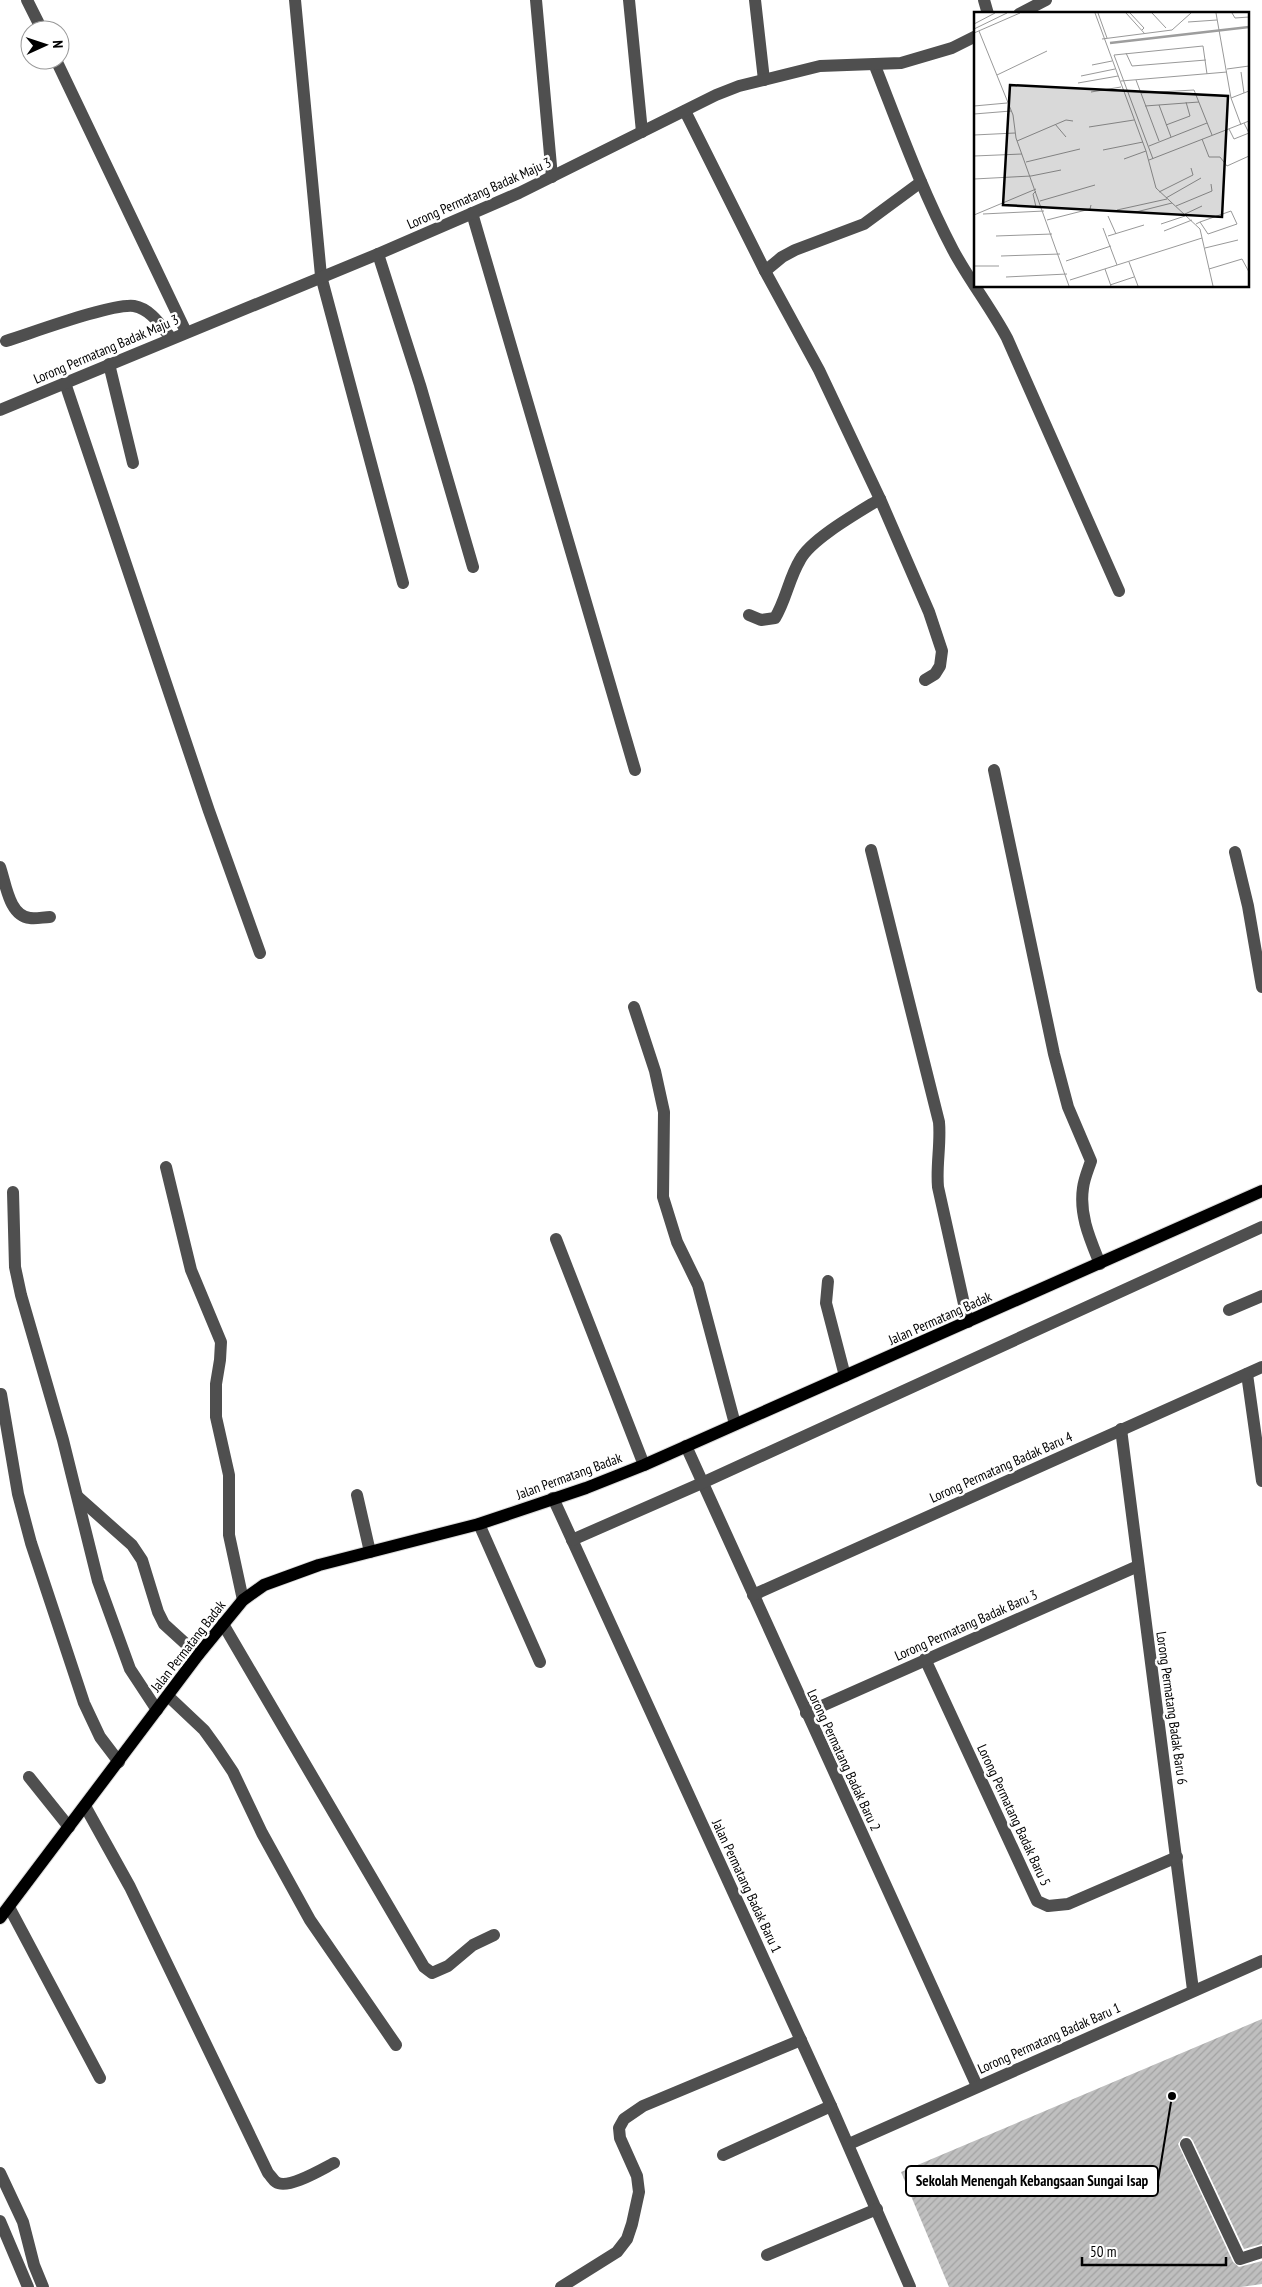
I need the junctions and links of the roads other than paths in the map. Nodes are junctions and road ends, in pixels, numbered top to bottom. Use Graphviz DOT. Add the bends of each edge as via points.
graph roads {
  1 [pos="27,0"];
  2 [pos="295,0"];
  3 [pos="536,0"];
  4 [pos="629,0"];
  5 [pos="755,0"];
  6 [pos="1046,0"];
  7 [pos="1023,12"];
  8 [pos="37,20"];
  9 [pos="974,37"];
  10 [pos="875,66"];
  11 [pos="61,70"];
  12 [pos="764,80"];
  13 [pos="685,110"];
  14 [pos="642,132"];
  15 [pos="552,177"];
  16 [pos="922,182"];
  17 [pos="472,214"];
  18 [pos="378,254"];
  19 [pos="765,271"];
  20 [pos="321,276"];
  21 [pos="974,283"];
  22 [pos="977,288"];
  23 [pos="186,332"];
  24 [pos="171,338"];
  25 [pos="6,340"];
  26 [pos="109,364"];
  27 [pos="65,383"];
  28 [pos="0,410"];
  29 [pos="133,463"];
  30 [pos="880,499"];
  31 [pos="473,567"];
  32 [pos="403,583"];
  33 [pos="1119,591"];
  34 [pos="749,615"];
  35 [pos="925,680"];
  36 [pos="636,770"];
  37 [pos="994,770"];
  38 [pos="872,850"];
  39 [pos="1234,852"];
  40 [pos="0,867"];
  41 [pos="50,916"];
  42 [pos="260,952"];
  43 [pos="1262,987"];
  44 [pos="634,1007"];
  45 [pos="166,1167"];
  46 [pos="1262,1191"];
  47 [pos="12,1192"];
  48 [pos="1262,1227"];
  49 [pos="556,1239"];
  50 [pos="1100,1264"];
  51 [pos="828,1281"];
  52 [pos="1262,1296"];
  53 [pos="1229,1310"];
  54 [pos="968,1322"];
  55 [pos="1262,1367"];
  56 [pos="1247,1374"];
  57 [pos="845,1376"];
  58 [pos="1,1394"];
  59 [pos="735,1424"];
  60 [pos="1121,1429"];
  61 [pos="1260,1444"];
  62 [pos="686,1446"];
  63 [pos="644,1465"];
  64 [pos="1262,1481"];
  65 [pos="702,1483"];
  66 [pos="357,1495"];
  67 [pos="78,1497"];
  68 [pos="553,1498"];
  69 [pos="479,1524"];
  70 [pos="572,1540"];
  71 [pos="370,1552"];
  72 [pos="1138,1566"];
  73 [pos="752,1594"];
  74 [pos="243,1600"];
  75 [pos="223,1624"];
  76 [pos="198,1655"];
  77 [pos="925,1659"];
  78 [pos="540,1662"];
  79 [pos="168,1696"];
  80 [pos="157,1710"];
  81 [pos="806,1713"];
  82 [pos="119,1762"];
  83 [pos="30,1777"];
  84 [pos="85,1806"];
  85 [pos="69,1827"];
  86 [pos="1177,1857"];
  87 [pos="2,1915"];
  88 [pos="494,1935"];
  89 [pos="1262,1961"];
  90 [pos="1193,1990"];
  91 [pos="801,2040"];
  92 [pos="396,2045"];
  93 [pos="100,2078"];
  94 [pos="977,2086"];
  95 [pos="831,2106"];
  96 [pos="849,2144"];
  97 [pos="1186,2144"];
  98 [pos="723,2155"];
  99 [pos="334,2163"];
  100 [pos="0,2173"];
  101 [pos="877,2209"];
  102 [pos="0,2221"];
  103 [pos="1262,2252"];
  104 [pos="767,2255"];
  105 [pos="28,2287"];
  106 [pos="43,2287"];
  107 [pos="561,2287"];
  108 [pos="910,2287"];
  1 -- 8 [label="street"];
  2 -- 20 [label="street"];
  3 -- 15 [label="street"];
  4 -- 14 [label="street"];
  5 -- 12 [label="street"];
  6 -- 7 [label="street"];
  9 -- 10 [label="street, Lorong Permatang Badak Maju 3" via="923,57"];
  10 -- 12 [label="street, Lorong Permatang Badak Maju 3" via="820,66"];
  10 -- 16 [label="street"];
  11 -- 23 [label="street"];
  12 -- 13 [label="street, Lorong Permatang Badak Maju 3" via="732,89"];
  13 -- 14 [label="street, Lorong Permatang Badak Maju 3"];
  13 -- 19 [label="street"];
  14 -- 15 [label="street, Lorong Permatang Badak Maju 3"];
  15 -- 17 [label="street, Lorong Permatang Badak Maju 3"];
  16 -- 19 [label="street" via="864,224 795,250"];
  16 -- 21 [label="street" via="953,249"];
  17 -- 18 [label="street, Lorong Permatang Badak Maju 3"];
  17 -- 36 [label="street"];
  18 -- 20 [label="street, Lorong Permatang Badak Maju 3"];
  18 -- 31 [label="street"];
  19 -- 30 [label="street" via="819,370"];
  20 -- 23 [label="street, Lorong Permatang Badak Maju 3"];
  20 -- 32 [label="street"];
  22 -- 33 [label="street" via="1007,338"];
  23 -- 24 [label="street, Lorong Permatang Badak Maju 3"];
  24 -- 25 [label="street" via="151,314 134,306 115,307"];
  24 -- 26 [label="street, Lorong Permatang Badak Maju 3"];
  26 -- 27 [label="street, Lorong Permatang Badak Maju 3"];
  26 -- 29 [label="street"];
  27 -- 28 [label="street, Lorong Permatang Badak Maju 3"];
  27 -- 42 [label="street" via="209,811"];
  30 -- 34 [label="street" via="803,554 775,618 761,620"];
  30 -- 35 [label="street" via="942,651 940,666"];
  37 -- 50 [label="street" via="1054,1054 1068,1107 1091,1161 1083,1187 1083,1211 1085,1227"];
  38 -- 54 [label="street" via="939,1122 938,1187"];
  39 -- 43 [label="street" via="1248,906"];
  40 -- 41 [label="street" via="14,910 30,918"];
  44 -- 59 [label="street" via="655,1071 664,1112 663,1197 677,1242 700,1291"];
  45 -- 74 [label="street" via="191,1270 221,1342 216,1417 229,1475 229,1535"];
  46 -- 50 [label="main road, Jalan Permatang Badak"];
  47 -- 67 [label="street" via="16,1267 21,1294"];
  48 -- 65 [label="street"];
  49 -- 63 [label="street"];
  50 -- 54 [label="main road, Jalan Permatang Badak"];
  51 -- 57 [label="street" via="826,1304"];
  52 -- 53 [label="street"];
  54 -- 57 [label="main road, Jalan Permatang Badak"];
  55 -- 56 [label="street, Lorong Permatang Badak Baru 4"];
  56 -- 60 [label="street, Lorong Permatang Badak Baru 4"];
  56 -- 61 [label="street"];
  57 -- 59 [label="main road, Jalan Permatang Badak"];
  58 -- 82 [label="street" via="18,1494 31,1544 84,1703 100,1736"];
  59 -- 62 [label="main road, Jalan Permatang Badak"];
  60 -- 72 [label="street, Lorong Permatang Badak Baru 6"];
  60 -- 73 [label="street, Lorong Permatang Badak Baru 4"];
  61 -- 64 [label="street"];
  62 -- 63 [label="main road, Jalan Permatang Badak"];
  62 -- 65 [label="street, Lorong Permatang Badak Baru 2"];
  63 -- 68 [label="main road, Jalan Permatang Badak"];
  65 -- 70 [label="street"];
  65 -- 73 [label="street, Lorong Permatang Badak Baru 2"];
  66 -- 71 [label="street"];
  67 -- 76 [label="street" via="132,1545 142,1560 164,1624"];
  67 -- 80 [label="street" via="98,1581 116,1636 137,1682"];
  68 -- 69 [label="main road, Jalan Permatang Badak"];
  68 -- 70 [label="street, Jalan Permatang Badak Baru 1"];
  69 -- 71 [label="main road, Jalan Permatang Badak"];
  69 -- 78 [label="street"];
  70 -- 91 [label="street, Jalan Permatang Badak Baru 1"];
  71 -- 74 [label="main road, Jalan Permatang Badak" via="287,1576 264,1585"];
  72 -- 77 [label="street, Lorong Permatang Badak Baru 3"];
  72 -- 86 [label="street, Lorong Permatang Badak Baru 6"];
  73 -- 81 [label="street, Lorong Permatang Badak Baru 2"];
  74 -- 75 [label="main road, Jalan Permatang Badak"];
  75 -- 76 [label="main road, Jalan Permatang Badak"];
  75 -- 88 [label="street" via="424,1967 432,1973 440,1971 473,1945"];
  76 -- 79 [label="main road, Jalan Permatang Badak"];
  77 -- 81 [label="street, Lorong Permatang Badak Baru 3"];
  77 -- 86 [label="street, Lorong Permatang Badak Baru 5" via="1037,1901 1048,1906 1068,1904"];
  79 -- 80 [label="main road, Jalan Permatang Badak"];
  79 -- 92 [label="street" via="204,1730 233,1772 310,1920"];
  80 -- 82 [label="main road, Jalan Permatang Badak"];
  81 -- 94 [label="street, Lorong Permatang Badak Baru 2"];
  82 -- 84 [label="main road, Jalan Permatang Badak"];
  83 -- 85 [label="street"];
  84 -- 85 [label="main road, Jalan Permatang Badak"];
  84 -- 99 [label="street" via="142,1912 268,2173 283,2185"];
  85 -- 87 [label="main road, Jalan Permatang Badak"];
  86 -- 90 [label="street, Lorong Permatang Badak Baru 6"];
  87 -- 93 [label="street"];
  89 -- 90 [label="street, Lorong Permatang Badak Baru 1"];
  90 -- 94 [label="street, Lorong Permatang Badak Baru 1"];
  91 -- 95 [label="street, Jalan Permatang Badak Baru 1"];
  91 -- 107 [label="street" via="643,2106 624,2120 619,2128 620,2138 639,2192 627,2239 617,2252"];
  94 -- 96 [label="street, Lorong Permatang Badak Baru 1"];
  95 -- 96 [label="street, Jalan Permatang Badak Baru 1"];
  95 -- 98 [label="street"];
  96 -- 101 [label="street, Jalan Permatang Badak Baru 1"];
  97 -- 103 [label="street" via="1240,2259"];
  100 -- 106 [label="street" via="25,2228 30,2253"];
  101 -- 104 [label="street"];
  101 -- 108 [label="street, Jalan Permatang Badak Baru 1"];
  102 -- 105 [label="street"];
}
